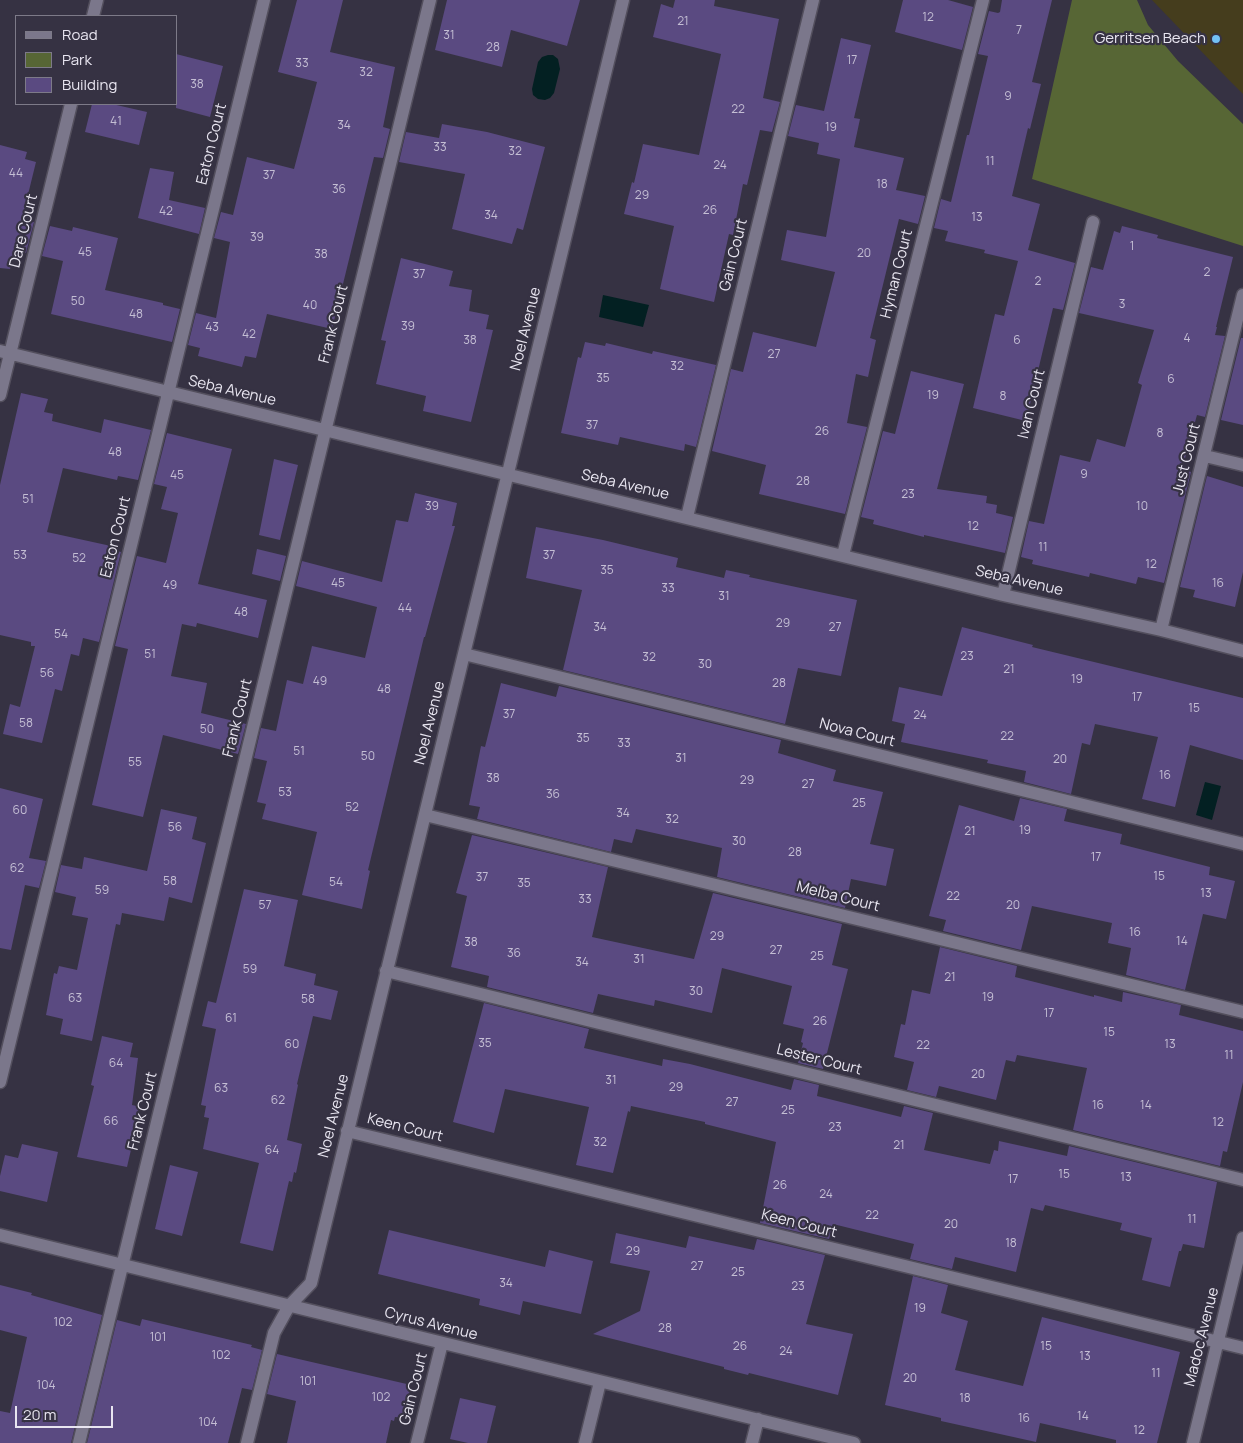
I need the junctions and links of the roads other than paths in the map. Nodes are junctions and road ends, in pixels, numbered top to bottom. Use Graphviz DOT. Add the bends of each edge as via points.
graph roads {
  1 [pos="97,0"];
  2 [pos="264,0"];
  3 [pos="430,0"];
  4 [pos="623,0"];
  5 [pos="812,0"];
  6 [pos="983,0"];
  7 [pos="93,15"];
  8 [pos="71,105"];
  9 [pos="1093,222"];
  10 [pos="1243,295"];
  11 [pos="5,352"];
  12 [pos="168,392"];
  13 [pos="0,394"];
  14 [pos="325,430"];
  15 [pos="1205,456"];
  16 [pos="1243,465"];
  17 [pos="507,474"];
  18 [pos="687,517"];
  19 [pos="843,555"];
  20 [pos="1003,595"];
  21 [pos="1161,630"];
  22 [pos="1243,651"];
  23 [pos="464,654"];
  24 [pos="425,814"];
  25 [pos="1243,844"];
  26 [pos="386,971"];
  27 [pos="1243,1012"];
  28 [pos="0,1082"];
  29 [pos="347,1131"];
  30 [pos="1243,1180"];
  31 [pos="0,1234"];
  32 [pos="1243,1238"];
  33 [pos="122,1265"];
  34 [pos="289,1306"];
  35 [pos="1218,1342"];
  36 [pos="442,1343"];
  37 [pos="1243,1348"];
  38 [pos="600,1382"];
  39 [pos="758,1419"];
  40 [pos="79,1443"];
  41 [pos="247,1443"];
  42 [pos="417,1443"];
  43 [pos="585,1443"];
  44 [pos="752,1443"];
  45 [pos="854,1443"];
  46 [pos="1193,1443"];
  1 -- 7 [label="street"];
  2 -- 12 [label="street, Eaton Court"];
  3 -- 14 [label="street, Frank Court"];
  4 -- 17 [label="street, Noel Avenue"];
  5 -- 18 [label="street, Gain Court"];
  6 -- 19 [label="street, Hyman Court"];
  8 -- 11 [label="street, Dare Court"];
  9 -- 20 [label="street, Ivan Court"];
  10 -- 15 [label="street, Just Court"];
  11 -- 12 [label="street, Seba Avenue"];
  11 -- 13 [label="street, Dare Court"];
  12 -- 14 [label="street, Seba Avenue"];
  12 -- 28 [label="street, Eaton Court"];
  14 -- 17 [label="street, Seba Avenue"];
  14 -- 33 [label="street, Frank Court"];
  15 -- 16 [label="street"];
  15 -- 21 [label="street, Just Court"];
  17 -- 18 [label="street, Seba Avenue"];
  17 -- 23 [label="street, Noel Avenue"];
  18 -- 19 [label="street, Seba Avenue"];
  19 -- 20 [label="street, Seba Avenue"];
  20 -- 21 [label="street, Seba Avenue"];
  21 -- 22 [label="street, Seba Avenue"];
  23 -- 24 [label="street, Noel Avenue"];
  23 -- 25 [label="street, Nova Court"];
  24 -- 26 [label="street, Noel Avenue"];
  24 -- 27 [label="street, Melba Court"];
  26 -- 29 [label="street, Noel Avenue"];
  26 -- 30 [label="street, Lester Court"];
  29 -- 34 [label="street, Noel Avenue" via="311,1282"];
  29 -- 35 [label="street, Keen Court"];
  31 -- 33 [label="street, Cyrus Avenue"];
  32 -- 35 [label="street, Madoc Avenue"];
  33 -- 34 [label="street, Cyrus Avenue"];
  33 -- 40 [label="street, Frank Court"];
  34 -- 36 [label="street, Cyrus Avenue"];
  34 -- 41 [label="street, Noel Avenue" via="274,1333"];
  35 -- 37 [label="street, Keen Court"];
  35 -- 46 [label="street, Madoc Avenue"];
  36 -- 38 [label="street, Cyrus Avenue"];
  36 -- 42 [label="street, Gain Court"];
  38 -- 39 [label="street, Cyrus Avenue"];
  38 -- 43 [label="street"];
  39 -- 44 [label="street"];
  39 -- 45 [label="street, Cyrus Avenue"];
}
